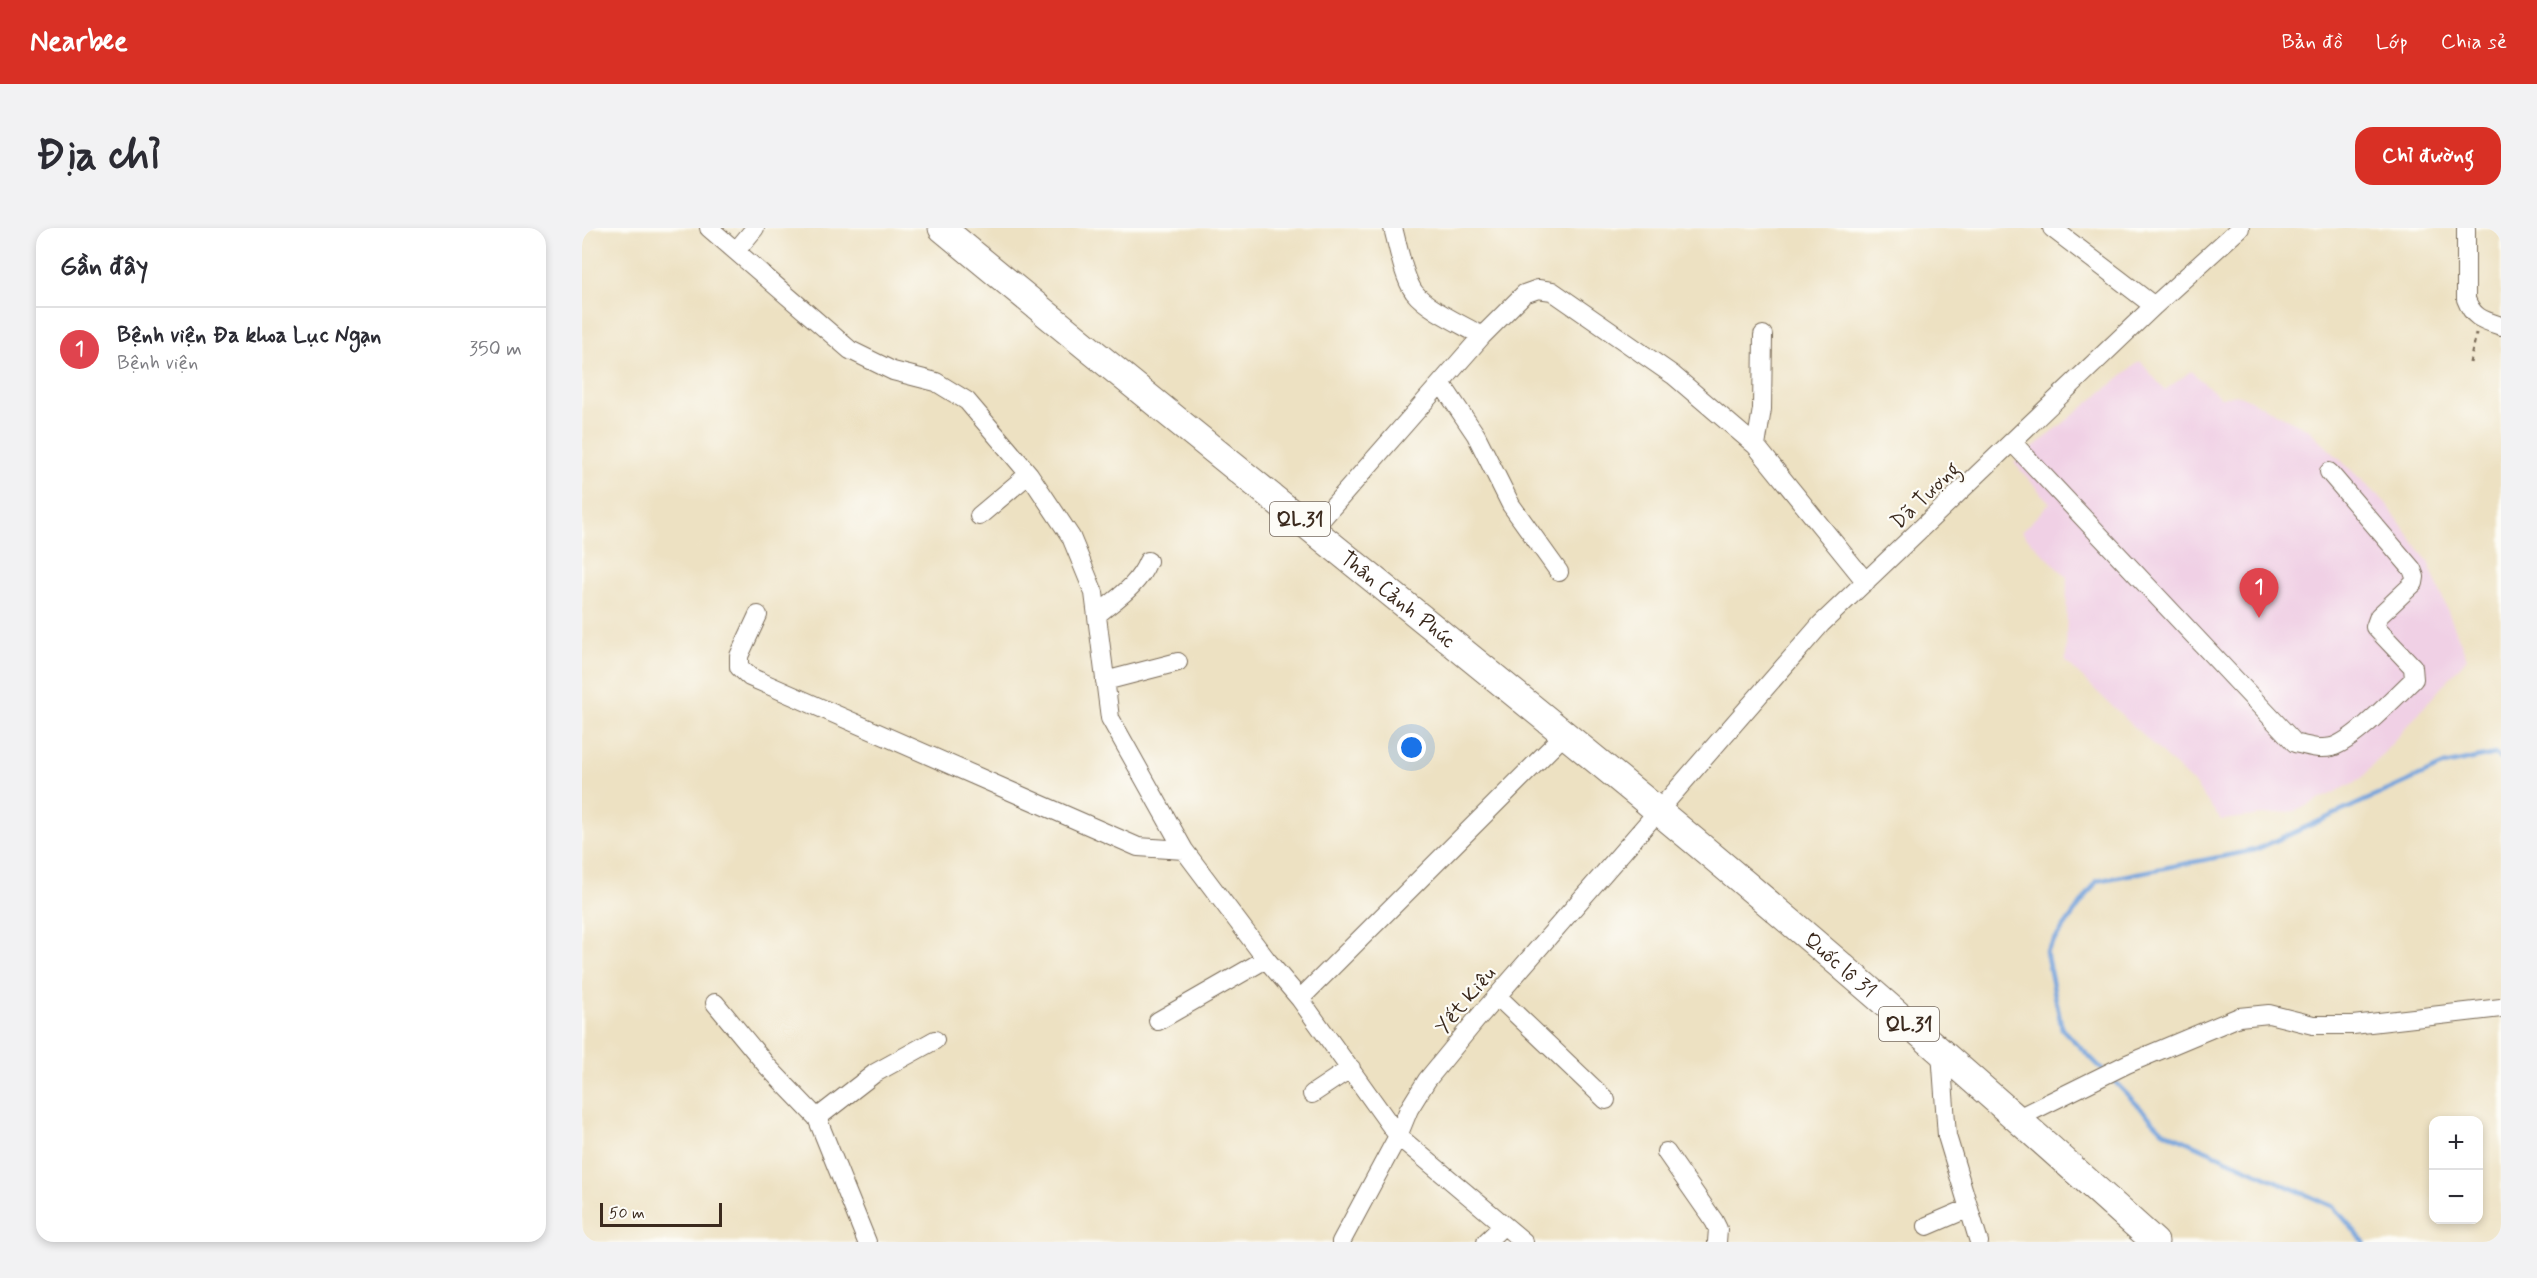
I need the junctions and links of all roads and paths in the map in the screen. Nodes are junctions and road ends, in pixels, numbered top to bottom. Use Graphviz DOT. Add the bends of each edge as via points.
graph roads {
  1 [pos="709,228"];
  2 [pos="755,228"];
  3 [pos="942,228"];
  4 [pos="1393,228"];
  5 [pos="2052,228"];
  6 [pos="2240,228"];
  7 [pos="2466,228"];
  8 [pos="736,251"];
  9 [pos="2154,306"];
  10 [pos="2479,319"];
  11 [pos="2501,326"];
  12 [pos="1763,335"];
  13 [pos="1482,336"];
  14 [pos="2470,363"];
  15 [pos="1441,383"];
  16 [pos="2012,442"];
  17 [pos="1756,446"];
  18 [pos="2329,472"];
  19 [pos="1029,474"];
  20 [pos="979,516"];
  21 [pos="1313,529"];
  22 [pos="1148,561"];
  23 [pos="1559,572"];
  24 [pos="1866,582"];
  25 [pos="758,615"];
  26 [pos="1097,615"];
  27 [pos="1178,662"];
  28 [pos="1106,681"];
  29 [pos="1564,735"];
  30 [pos="1658,811"];
  31 [pos="1184,850"];
  32 [pos="1266,959"];
  33 [pos="1497,996"];
  34 [pos="1300,999"];
  35 [pos="715,1003"];
  36 [pos="2501,1008"];
  37 [pos="1158,1021"];
  38 [pos="935,1040"];
  39 [pos="1941,1052"];
  40 [pos="1351,1068"];
  41 [pos="1312,1094"];
  42 [pos="1606,1100"];
  43 [pos="817,1118"];
  44 [pos="2018,1118"];
  45 [pos="1398,1136"];
  46 [pos="1666,1152"];
  47 [pos="1968,1208"];
  48 [pos="1504,1225"];
  49 [pos="1927,1226"];
  50 [pos="867,1242"];
  51 [pos="1341,1242"];
  52 [pos="1486,1242"];
  53 [pos="1524,1242"];
  54 [pos="1717,1242"];
  55 [pos="1978,1242"];
  56 [pos="2155,1242"];
  1 -- 8 [label="street"];
  2 -- 8 [label="street"];
  3 -- 21 [label="highway, Thân Cảnh Phúc / QL.31"];
  4 -- 13 [label="street" via="1414,291 1431,306"];
  5 -- 9 [label="street"];
  6 -- 9 [label="street, Dã Tượng"];
  7 -- 10 [label="street" via="2466,299"];
  8 -- 19 [label="street" via="850,350 893,371 936,382 967,401"];
  9 -- 16 [label="street, Dã Tượng"];
  10 -- 11 [label="street"];
  10 -- 14 [label="path"];
  12 -- 17 [label="street" via="1762,409"];
  13 -- 15 [label="street"];
  13 -- 17 [label="street" via="1524,294 1538,289 1552,291 1673,375"];
  15 -- 21 [label="street"];
  15 -- 23 [label="street" via="1476,435 1510,505"];
  16 -- 18 [label="street" via="2295,743 2314,748 2331,747 2346,740 2414,679 2415,673 2375,627 2379,616 2414,583 2412,569"];
  16 -- 24 [label="street, Dã Tượng"];
  17 -- 24 [label="street"];
  19 -- 20 [label="street"];
  19 -- 26 [label="street" via="1071,537 1094,593"];
  21 -- 29 [label="highway, Thân Cảnh Phúc / QL.31"];
  22 -- 26 [label="street" via="1136,584"];
  24 -- 30 [label="street, Dã Tượng" via="1821,624"];
  25 -- 31 [label="street" via="739,656 739,667 750,677 1138,847"];
  26 -- 28 [label="street"];
  27 -- 28 [label="street"];
  28 -- 31 [label="street" via="1110,718"];
  29 -- 30 [label="highway, Thân Cảnh Phúc / QL.31"];
  29 -- 34 [label="street"];
  30 -- 33 [label="street, Yết Kiêu"];
  30 -- 39 [label="highway, Quốc lộ 31 / QL.31"];
  31 -- 32 [label="street"];
  32 -- 34 [label="street"];
  32 -- 37 [label="street"];
  33 -- 42 [label="street"];
  33 -- 45 [label="street, Yết Kiêu" via="1427,1080"];
  34 -- 40 [label="street"];
  35 -- 43 [label="street"];
  36 -- 44 [label="street" via="2353,1025 2313,1025 2269,1014 2239,1017 2127,1064"];
  38 -- 43 [label="street" via="875,1073"];
  39 -- 44 [label="highway, Quốc lộ 31 / QL.31"];
  39 -- 47 [label="street" via="1947,1136"];
  40 -- 41 [label="street"];
  40 -- 45 [label="street"];
  43 -- 50 [label="street"];
  44 -- 56 [label="highway, Quốc lộ 31 / QL.31"];
  45 -- 48 [label="street"];
  45 -- 51 [label="street, Yết Kiêu"];
  46 -- 54 [label="street" via="1714,1221"];
  47 -- 49 [label="street"];
  47 -- 55 [label="street"];
  48 -- 52 [label="street"];
  48 -- 53 [label="street"];
}
